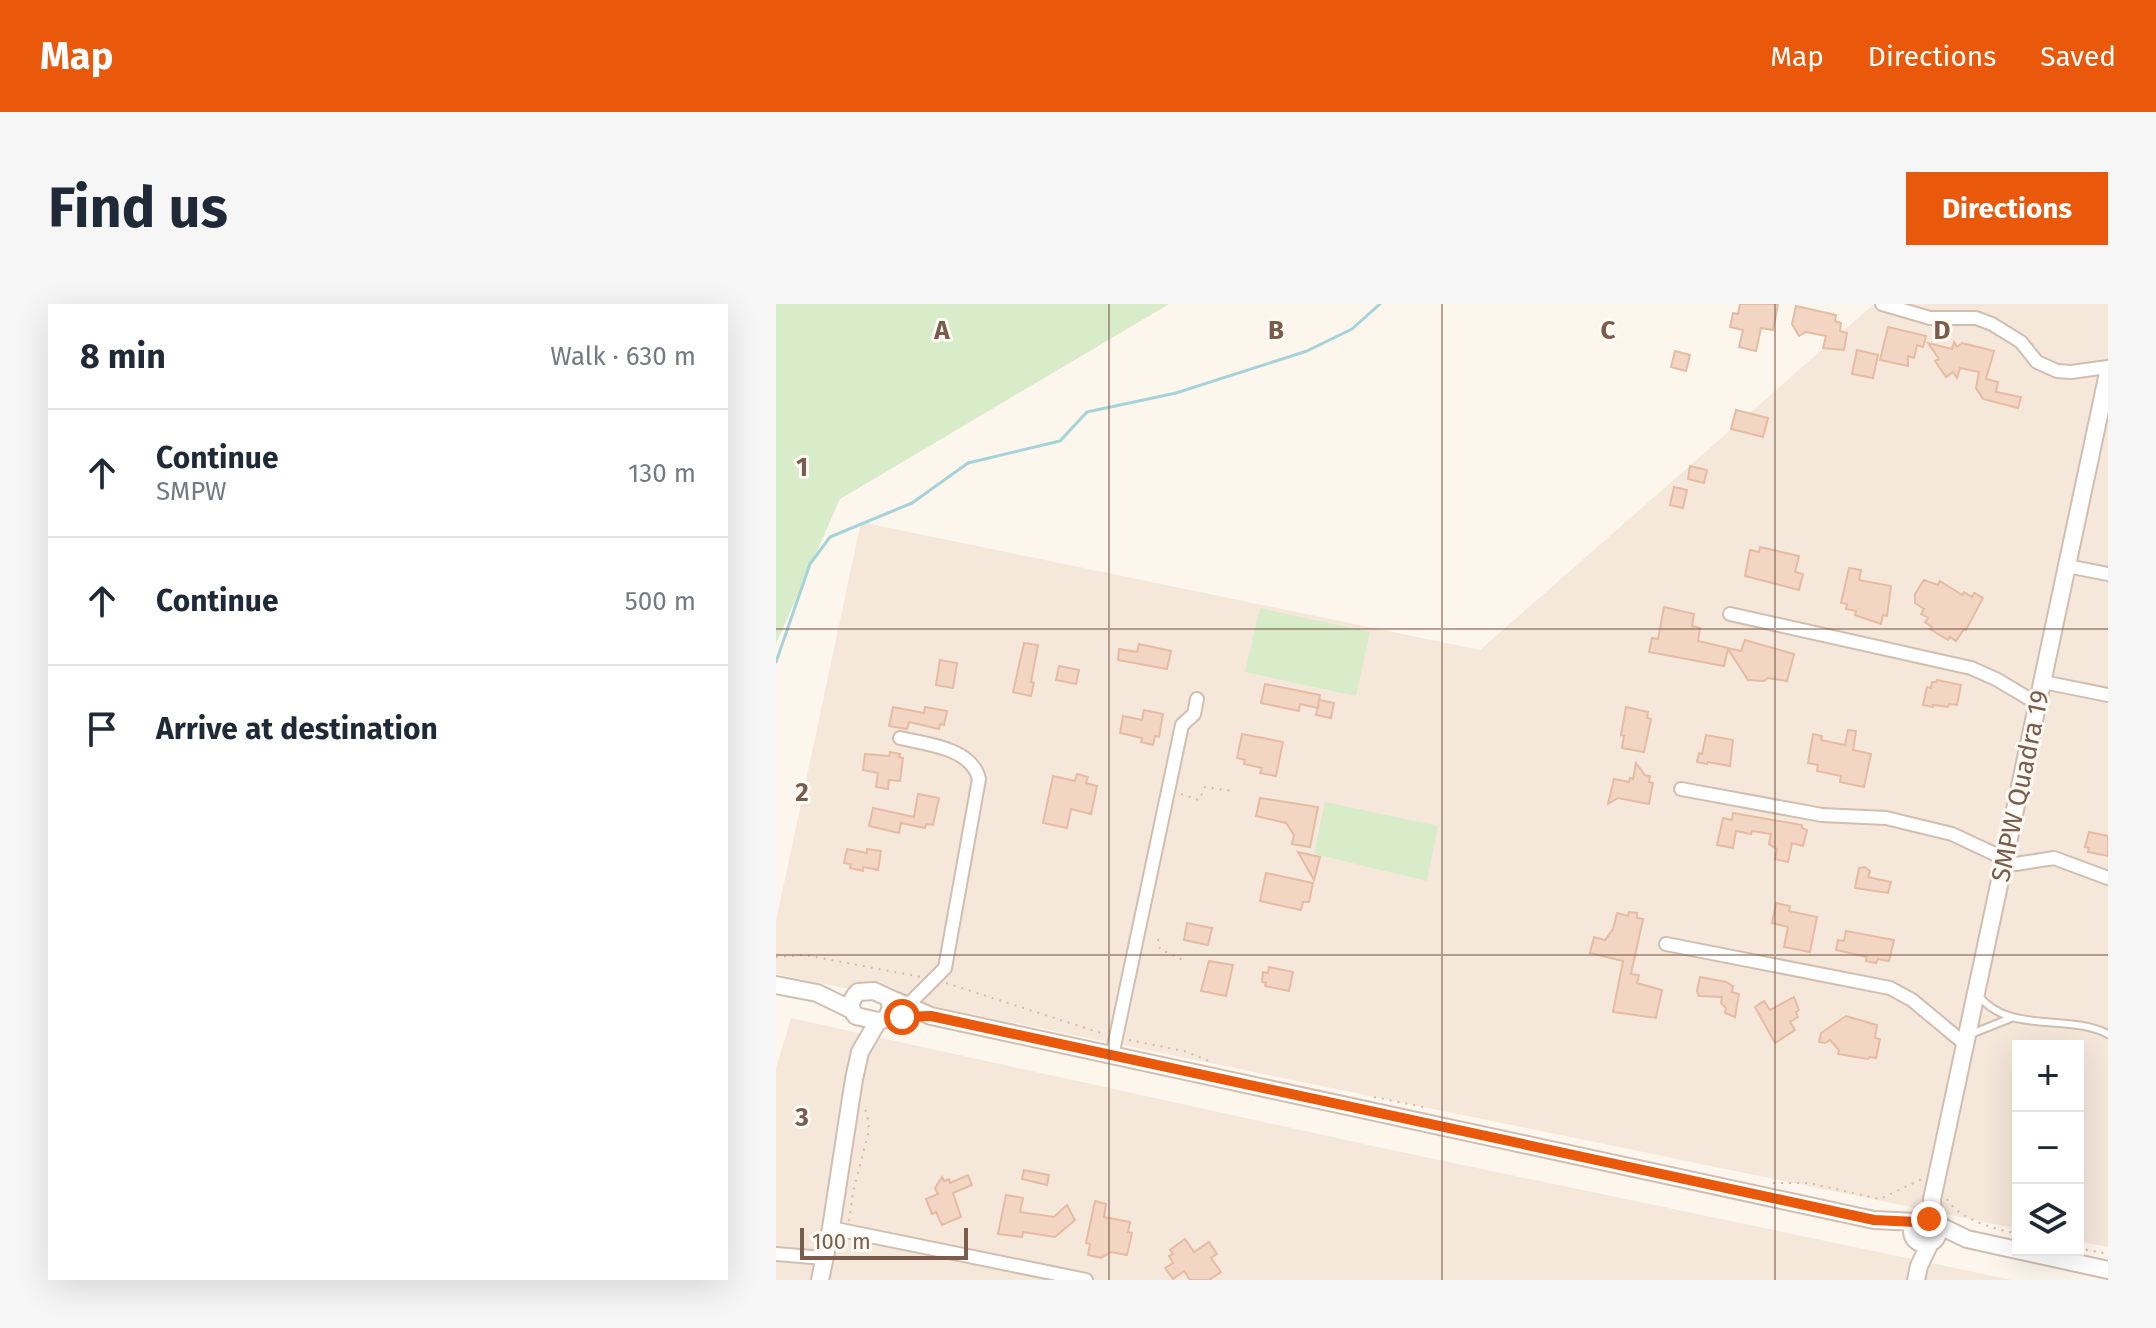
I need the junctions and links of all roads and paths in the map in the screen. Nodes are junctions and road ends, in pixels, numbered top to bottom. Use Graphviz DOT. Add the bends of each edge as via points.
graph roads {
  1 [pos="1882,304"];
  2 [pos="2108,370"];
  3 [pos="2067,566"];
  4 [pos="2108,574"];
  5 [pos="1730,614"];
  6 [pos="2043,682"];
  7 [pos="2108,695"];
  8 [pos="1197,699"];
  9 [pos="2038,704"];
  10 [pos="900,738"];
  11 [pos="1681,789"];
  12 [pos="1168,791"];
  13 [pos="1232,791"];
  14 [pos="2004,860"];
  15 [pos="2108,878"];
  16 [pos="1158,939"];
  17 [pos="1666,944"];
  18 [pos="776,957"];
  19 [pos="1185,961"];
  20 [pos="934,980"];
  21 [pos="776,985"];
  22 [pos="858,992"];
  23 [pos="817,993"];
  24 [pos="1976,993"];
  25 [pos="889,998"];
  26 [pos="907,1006"];
  27 [pos="853,1013"];
  28 [pos="931,1016"];
  29 [pos="2011,1018"];
  30 [pos="882,1020"];
  31 [pos="2108,1034"];
  32 [pos="1115,1037"];
  33 [pos="1966,1040"];
  34 [pos="860,1052"];
  35 [pos="1112,1056"];
  36 [pos="1213,1062"];
  37 [pos="1366,1095"];
  38 [pos="864,1108"];
  39 [pos="1427,1108"];
  40 [pos="1936,1181"];
  41 [pos="1765,1183"];
  42 [pos="831,1228"];
  43 [pos="848,1231"];
  44 [pos="1925,1232"];
  45 [pos="2012,1233"];
  46 [pos="2084,1249"];
  47 [pos="776,1254"];
  48 [pos="2108,1254"];
  49 [pos="832,1259"];
  50 [pos="2108,1270"];
  51 [pos="1917,1273"];
  52 [pos="820,1280"];
  53 [pos="1086,1280"];
  1 -- 2 [label="street" via="1930,318 1976,318 1992,324 2021,342 2037,362 2057,371"];
  2 -- 3 [label="street, SMPW Quadra 19"];
  3 -- 4 [label="street"];
  3 -- 6 [label="street, SMPW Quadra 19"];
  5 -- 9 [label="street" via="1971,668"];
  6 -- 7 [label="street"];
  6 -- 9 [label="street, SMPW Quadra 19"];
  8 -- 12 [label="street" via="1194,714 1182,725"];
  9 -- 14 [label="street, SMPW Quadra 19"];
  10 -- 20 [label="street" via="969,760 979,779 945,968"];
  11 -- 14 [label="street" via="1822,815 1886,818 1952,834"];
  12 -- 13 [label="path" via="1199,800 1205,787"];
  12 -- 32 [label="street"];
  14 -- 15 [label="street" via="2024,864 2054,858"];
  14 -- 24 [label="street, SMPW Quadra 19"];
  16 -- 19 [label="path" via="1160,949"];
  17 -- 33 [label="street" via="1890,988"];
  18 -- 20 [label="path" via="805,955"];
  20 -- 26 [label="street"];
  20 -- 32 [label="path"];
  21 -- 23 [label="street"];
  22 -- 23 [label="street"];
  22 -- 25 [label="street" via="874,991"];
  22 -- 27 [label="street" via="850,1001"];
  23 -- 27 [label="street"];
  24 -- 29 [label="lane"];
  24 -- 33 [label="street, SMPW Quadra 19"];
  25 -- 26 [label="street"];
  25 -- 30 [label="street" via="891,1008"];
  26 -- 28 [label="street"];
  27 -- 30 [label="street"];
  27 -- 34 [label="street"];
  28 -- 30 [label="street"];
  28 -- 35 [label="street"];
  29 -- 31 [label="lane" via="2085,1025"];
  29 -- 33 [label="lane"];
  30 -- 34 [label="street"];
  32 -- 35 [label="street"];
  32 -- 36 [label="path"];
  33 -- 40 [label="street, SMPW Quadra 19"];
  34 -- 42 [label="street"];
  35 -- 44 [label="street"];
  37 -- 39 [label="path"];
  38 -- 43 [label="path" via="868,1134"];
  40 -- 41 [label="path" via="1922,1178 1880,1199 1809,1183"];
  40 -- 44 [label="street, SMPW Quadra 19"];
  40 -- 45 [label="path" via="1954,1210"];
  42 -- 43 [label="street"];
  42 -- 49 [label="street"];
  43 -- 49 [label="path"];
  43 -- 53 [label="street"];
  44 -- 50 [label="street"];
  44 -- 51 [label="street, SMPW Quadra 19"];
  46 -- 48 [label="path"];
  47 -- 49 [label="street"];
  49 -- 52 [label="street"];
}
